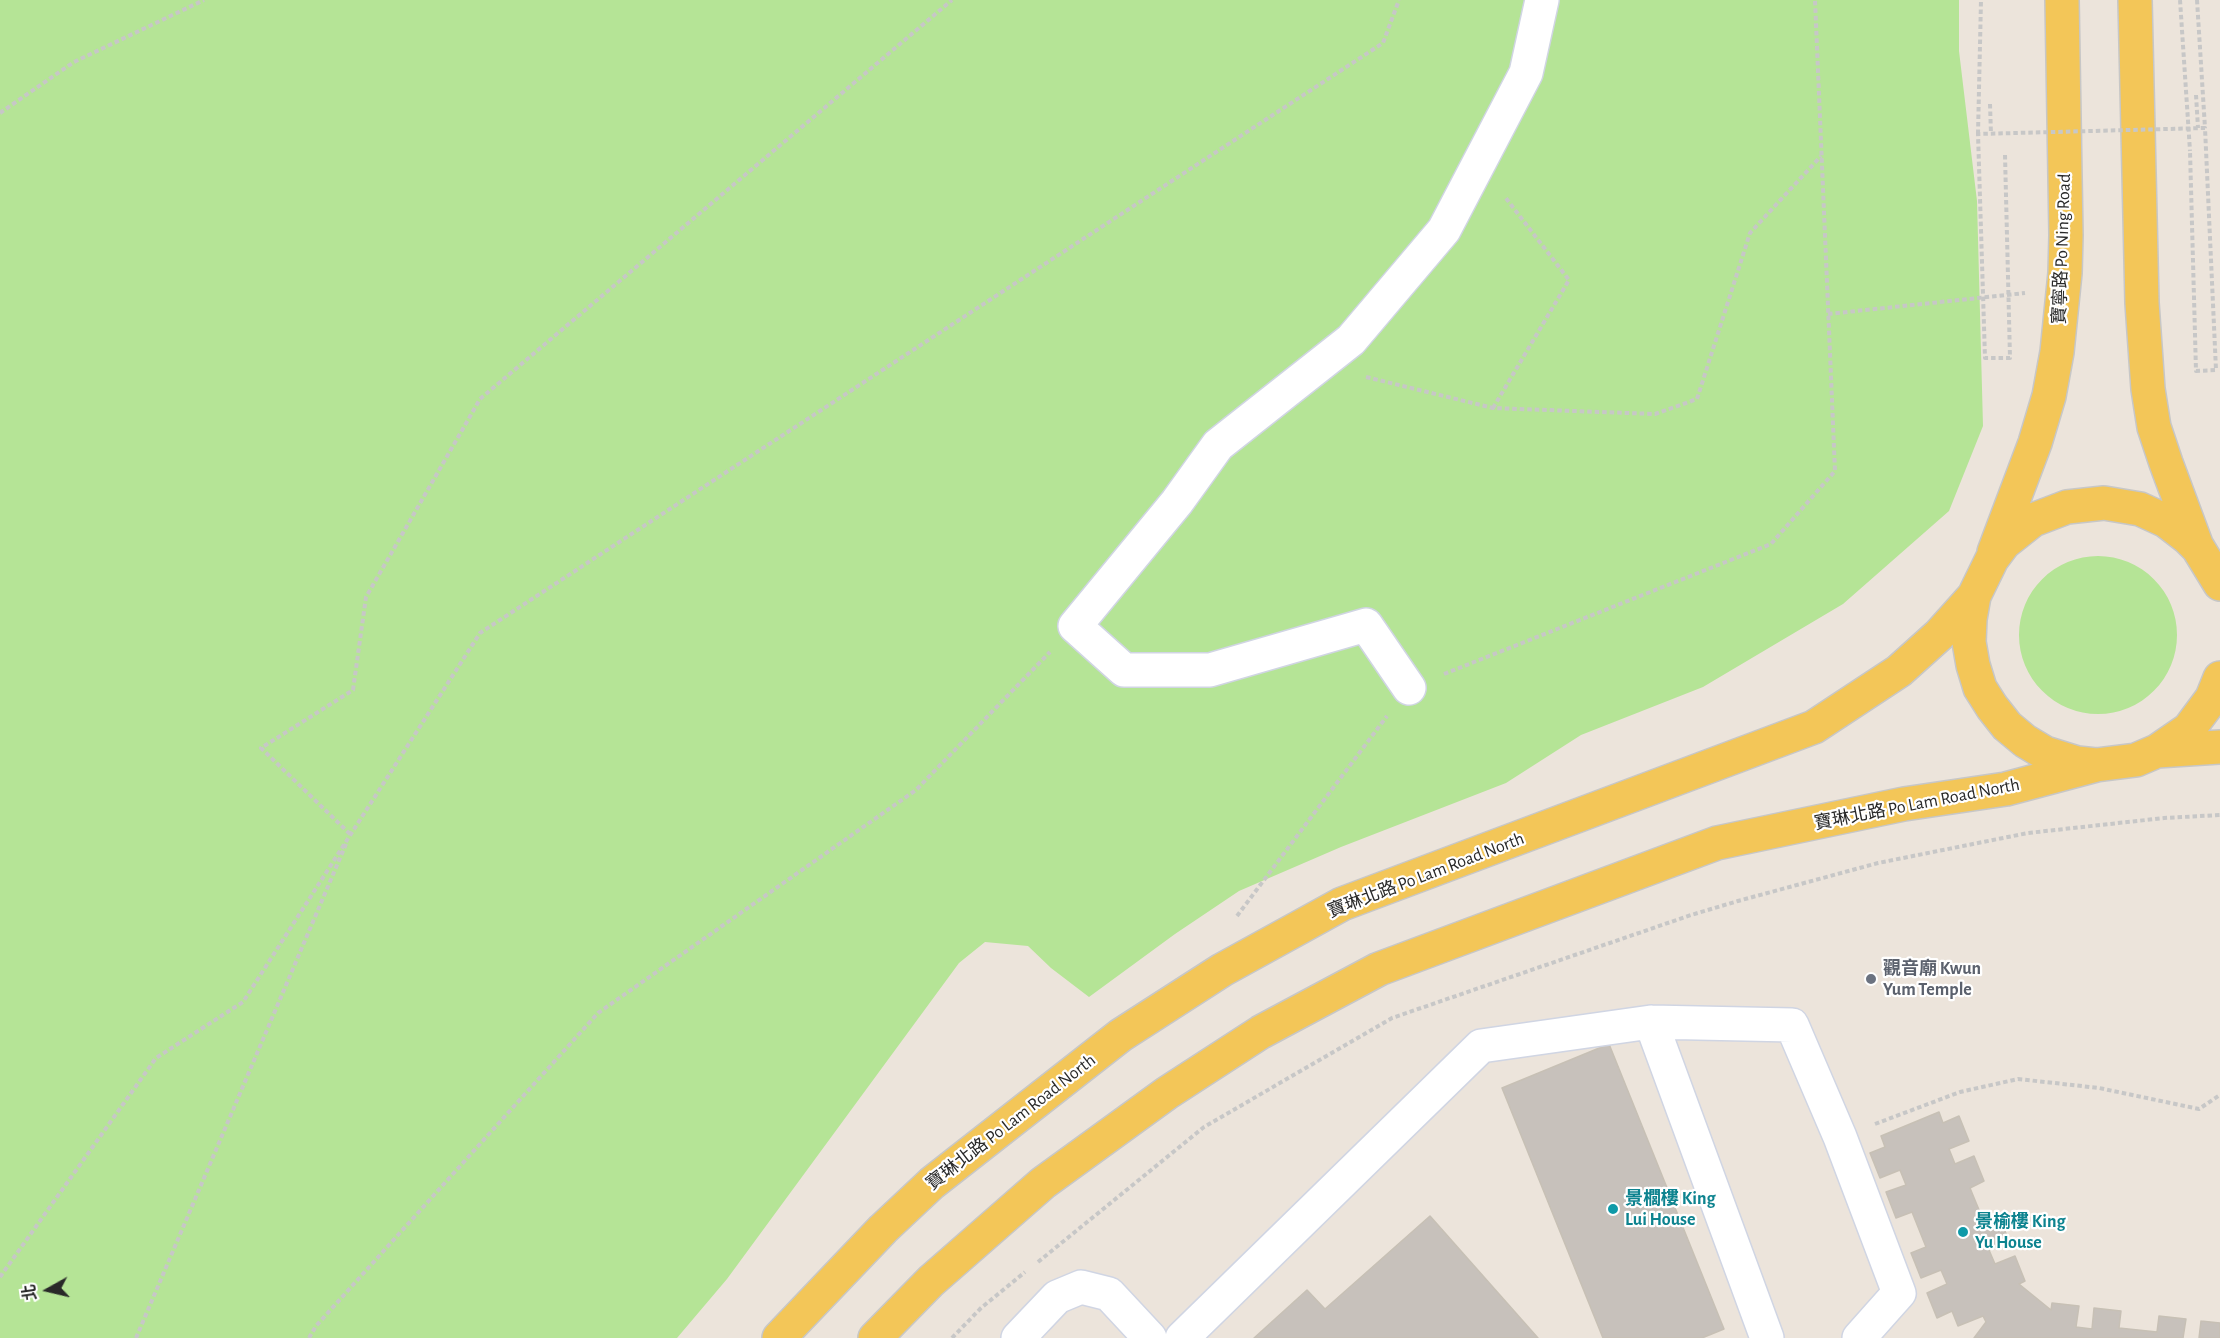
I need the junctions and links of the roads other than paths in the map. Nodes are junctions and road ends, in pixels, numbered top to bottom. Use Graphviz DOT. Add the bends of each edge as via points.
graph roads {
  1 [pos="1542,0"];
  2 [pos="2062,0"];
  3 [pos="2135,0"];
  4 [pos="2198,549"];
  5 [pos="1992,559"];
  6 [pos="2220,584"];
  7 [pos="1974,596"];
  8 [pos="2220,678"];
  9 [pos="1408,688"];
  10 [pos="2220,747"];
  11 [pos="2157,751"];
  12 [pos="2096,765"];
  13 [pos="1651,1022"];
  14 [pos="882,1333"];
  15 [pos="778,1338"];
  16 [pos="1018,1338"];
  17 [pos="1150,1338"];
  18 [pos="1182,1338"];
  19 [pos="1767,1338"];
  20 [pos="1859,1338"];
  1 -- 9 [label="lane" via="1526,73 1444,230 1351,340 1218,445 1177,502 1075,626 1124,670 1210,670 1366,625"];
  2 -- 5 [label="main road, 寶寧路 Po Ning Road" via="2066,235 2057,352 2038,433"];
  3 -- 4 [label="main road" via="2142,303 2148,389 2154,426"];
  4 -- 5 [label="main road" via="2166,521 2140,509 2104,503 2067,507 2033,520 2004,543"];
  4 -- 6 [label="main road"];
  5 -- 7 [label="main road"];
  7 -- 12 [label="main road" via="1969,642 1980,688 1992,707 2007,726 2045,753"];
  7 -- 15 [label="main road, 寶琳北路 Po Lam Road North" via="1899,671 1814,727 1342,904 1222,970 1121,1035 932,1183"];
  8 -- 11 [label="main road" via="2212,698 2189,729"];
  10 -- 11 [label="main road"];
  11 -- 12 [label="main road" via="2136,760"];
  12 -- 14 [label="main road, 寶琳北路 Po Lam Road North" via="2006,789 1904,804 1717,843 1379,969 1261,1032 1157,1100 1042,1184 932,1281"];
  13 -- 18 [label="lane" via="1481,1046"];
  13 -- 19 [label="lane"];
  13 -- 20 [label="lane" via="1792,1025 1840,1137 1899,1293"];
  16 -- 17 [label="lane" via="1057,1297 1081,1287 1108,1294"];
}
